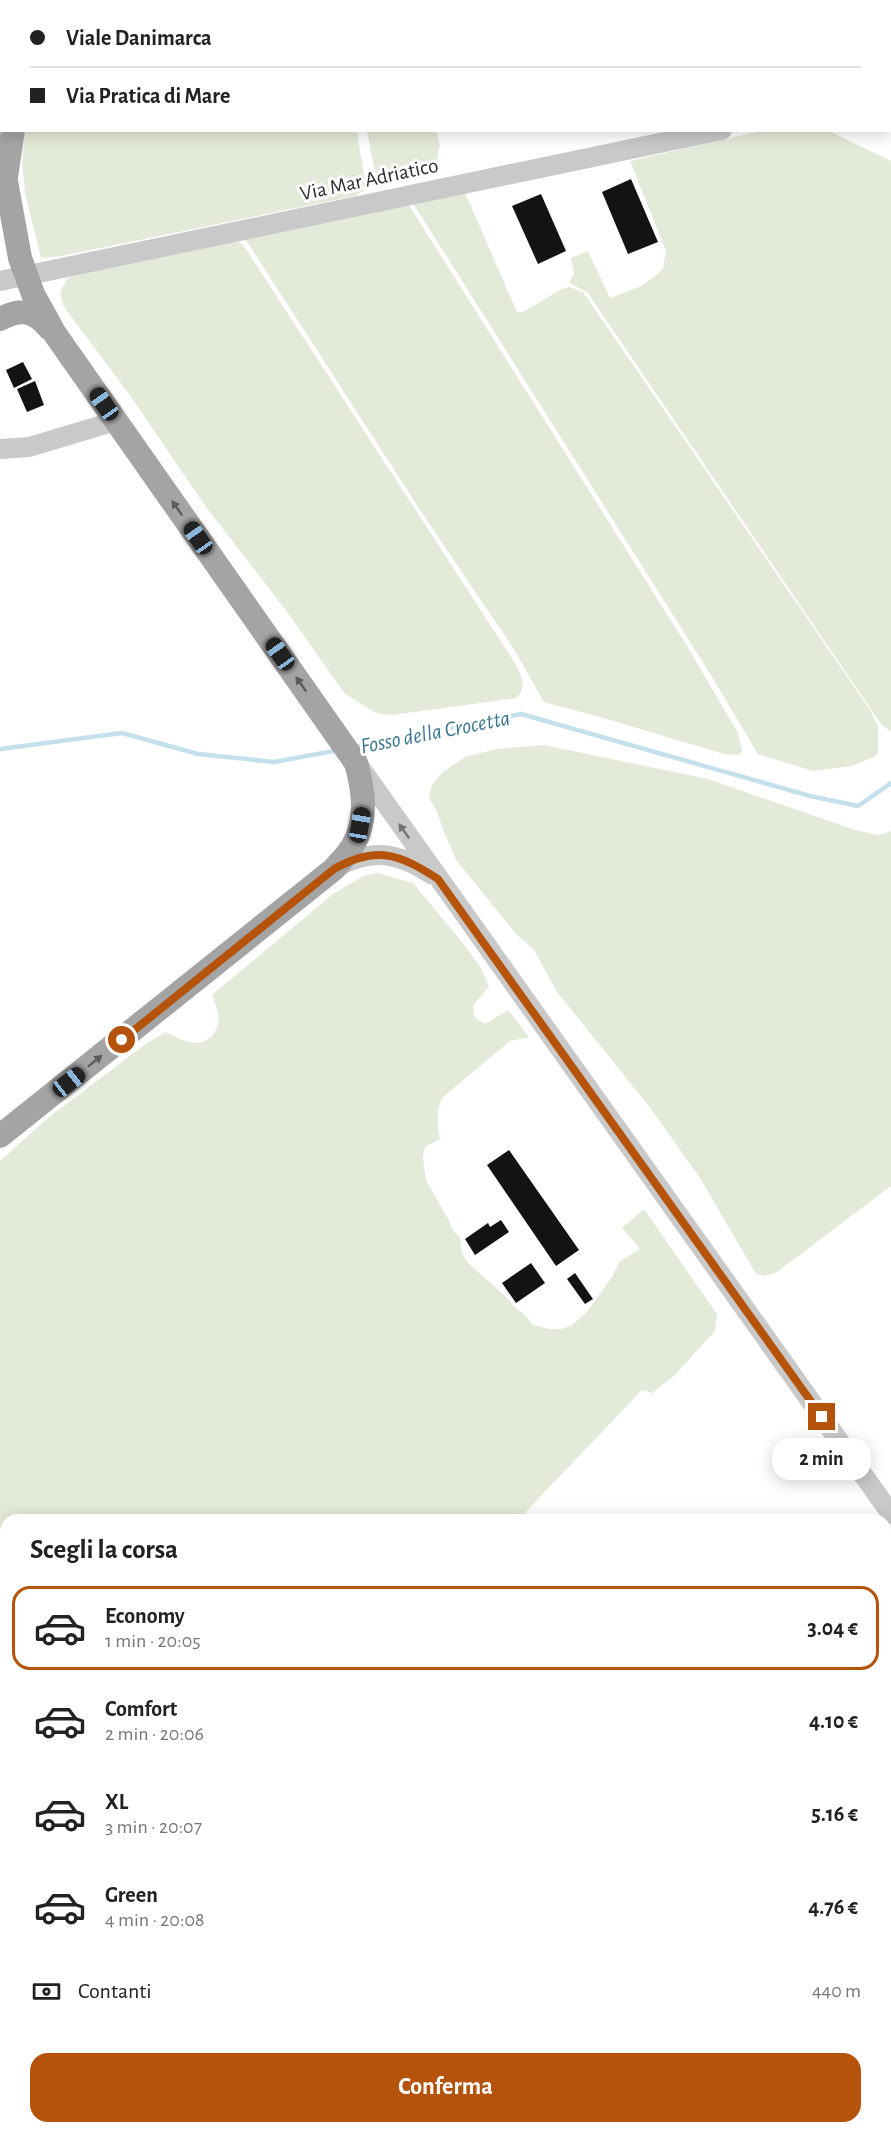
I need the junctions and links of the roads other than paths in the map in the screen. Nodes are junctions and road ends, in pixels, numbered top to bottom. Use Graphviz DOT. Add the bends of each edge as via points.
graph roads {
  1 [pos="13,132"];
  2 [pos="712,132"];
  3 [pos="5,176"];
  4 [pos="0,224"];
  5 [pos="26,275"];
  6 [pos="0,281"];
  7 [pos="0,319"];
  8 [pos="55,334"];
  9 [pos="116,421"];
  10 [pos="0,449"];
  11 [pos="356,763"];
  12 [pos="334,869"];
  13 [pos="438,879"];
  14 [pos="0,1136"];
  15 [pos="891,1514"];
  1 -- 3 [label="main road"];
  2 -- 5 [label="street, Via Mar Adriatico"];
  3 -- 4 [label="main road"];
  3 -- 5 [label="main road" via="12,224"];
  5 -- 6 [label="street, Via Mar Adriatico"];
  5 -- 8 [label="main road"];
  7 -- 8 [label="main road" via="15,312 34,314"];
  8 -- 9 [label="main road"];
  9 -- 10 [label="street" via="29,447"];
  11 -- 9 [label="main road, one-way"];
  11 -- 12 [label="main road" via="364,806 352,846"];
  13 -- 11 [label="street, one-way"];
  12 -- 13 [label="street" via="350,860 387,855 411,861"];
  14 -- 12 [label="main road, one-way"];
  13 -- 15 [label="street"];
}
